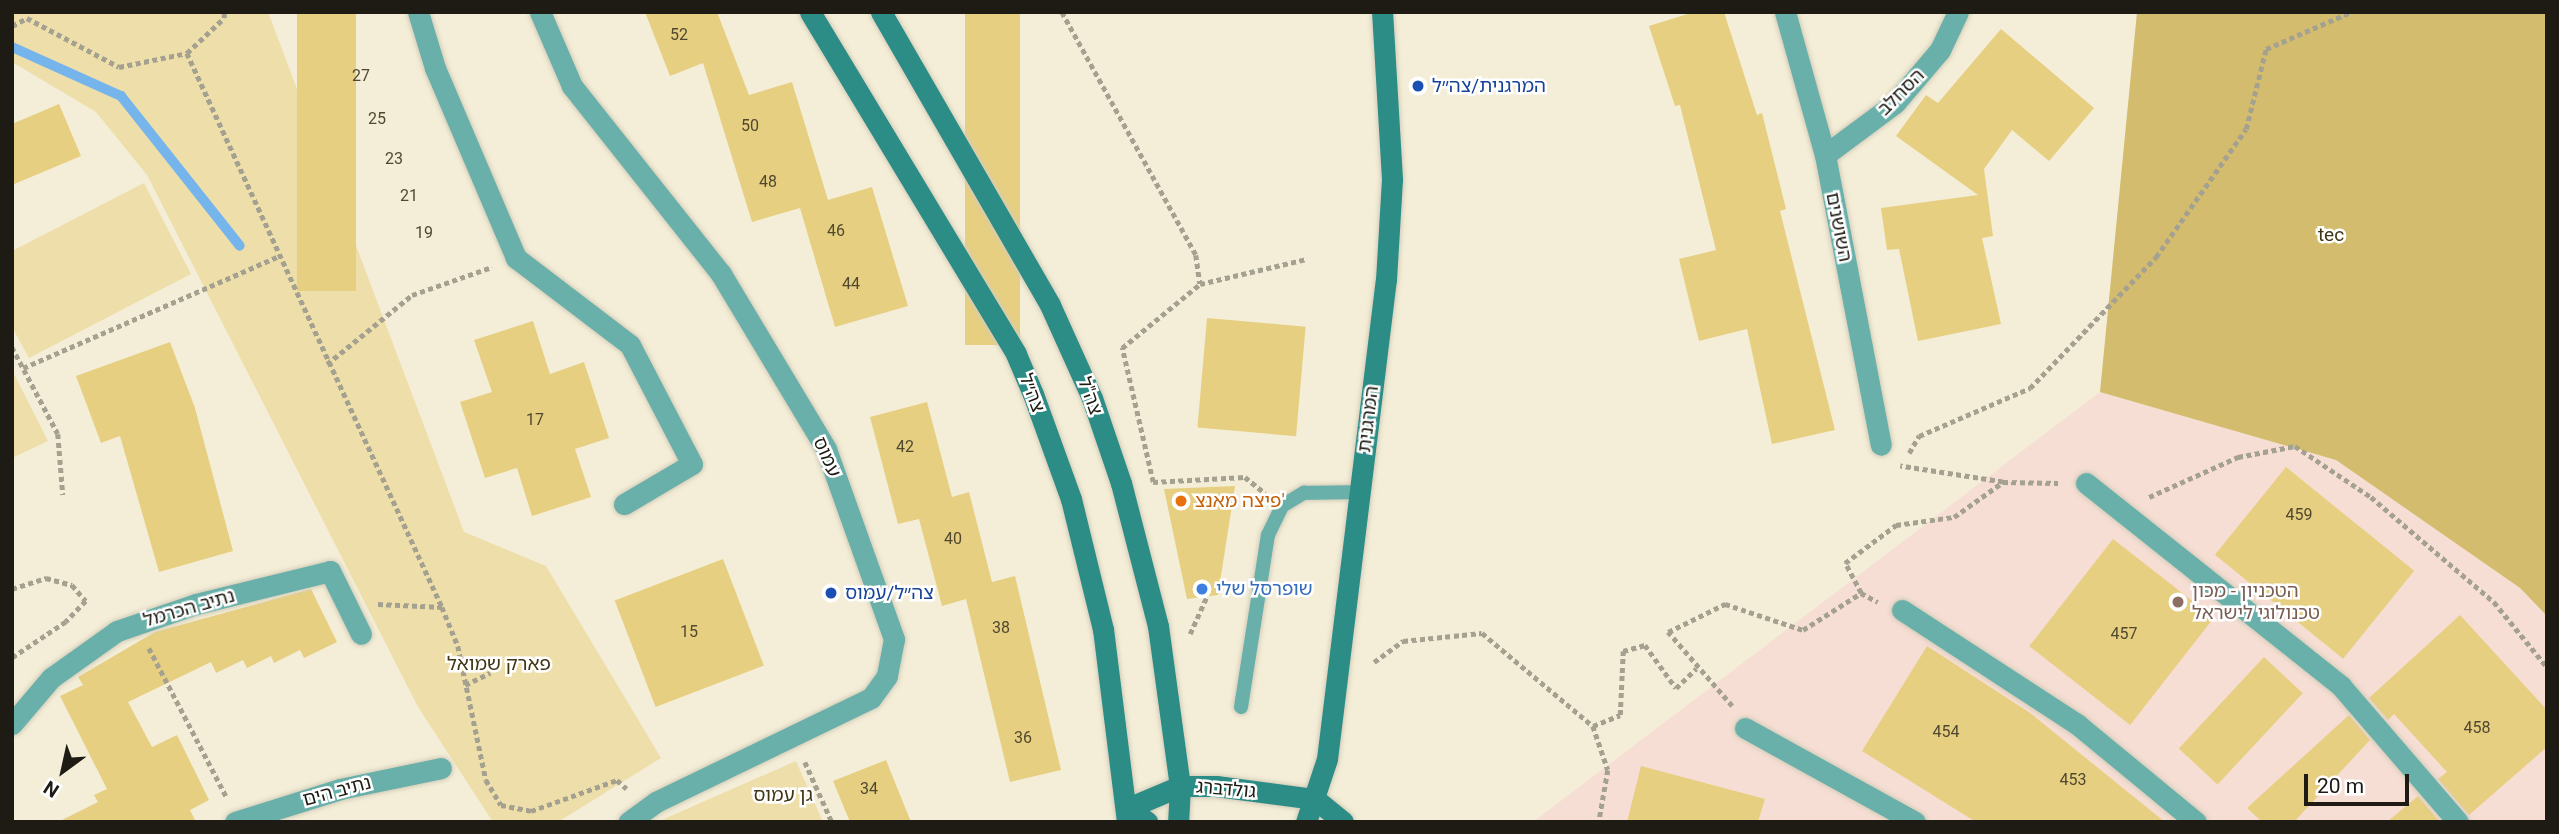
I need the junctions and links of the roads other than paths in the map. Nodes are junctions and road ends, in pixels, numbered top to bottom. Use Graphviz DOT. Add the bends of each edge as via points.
graph roads {
  1 [pos="418,12"];
  2 [pos="540,12"];
  3 [pos="810,12"];
  4 [pos="881,12"];
  5 [pos="1382,12"];
  6 [pos="1785,12"];
  7 [pos="1958,12"];
  8 [pos="1825,155"];
  9 [pos="1881,445"];
  10 [pos="2086,483"];
  11 [pos="1359,492"];
  12 [pos="624,504"];
  13 [pos="1902,610"];
  14 [pos="361,634"];
  15 [pos="1241,707"];
  16 [pos="12,724"];
  17 [pos="1745,727"];
  18 [pos="441,768"];
  19 [pos="1180,786"];
  20 [pos="1315,799"];
  21 [pos="1127,815"];
  22 [pos="237,821"];
  23 [pos="628,822"];
  24 [pos="1147,822"];
  25 [pos="1178,822"];
  26 [pos="1306,822"];
  27 [pos="1343,822"];
  28 [pos="1915,822"];
  29 [pos="2196,822"];
  30 [pos="2458,822"];
  1 -- 12 [label="street" via="435,68 516,258 630,345 692,464"];
  2 -- 23 [label="street, עמוס" via="572,86 721,274 826,449 894,639 887,676 871,698 647,808"];
  3 -- 21 [label="main road, צה״ל" via="1016,354 1033,394 1071,499 1103,629"];
  4 -- 19 [label="main road, צה\"ל" via="1050,305 1092,398 1121,483 1158,626"];
  5 -- 11 [label="main road, המרגנית" via="1392,179"];
  6 -- 8 [label="street, השושנים"];
  7 -- 8 [label="street, הסחלב" via="1940,50 1895,103"];
  8 -- 9 [label="street, השושנים"];
  10 -- 30 [label="street" via="2341,686"];
  11 -- 15 [label="lane" via="1304,493 1282,506 1268,535"];
  11 -- 20 [label="main road, המרגנית" via="1327,759"];
  13 -- 29 [label="street" via="2077,724"];
  14 -- 16 [label="street, נתיב הכרמל" via="330,571 136,623 51,678"];
  17 -- 28 [label="street"];
  18 -- 22 [label="street, נתיב הים" via="340,789"];
  19 -- 20 [label="main road, גולדברג"];
  19 -- 21 [label="main road, גולדברג"];
  19 -- 25 [label="main road, צה\"ל"];
  20 -- 26 [label="main road, המרגנית"];
  20 -- 27 [label="main road"];
  21 -- 24 [label="main road"];
}
